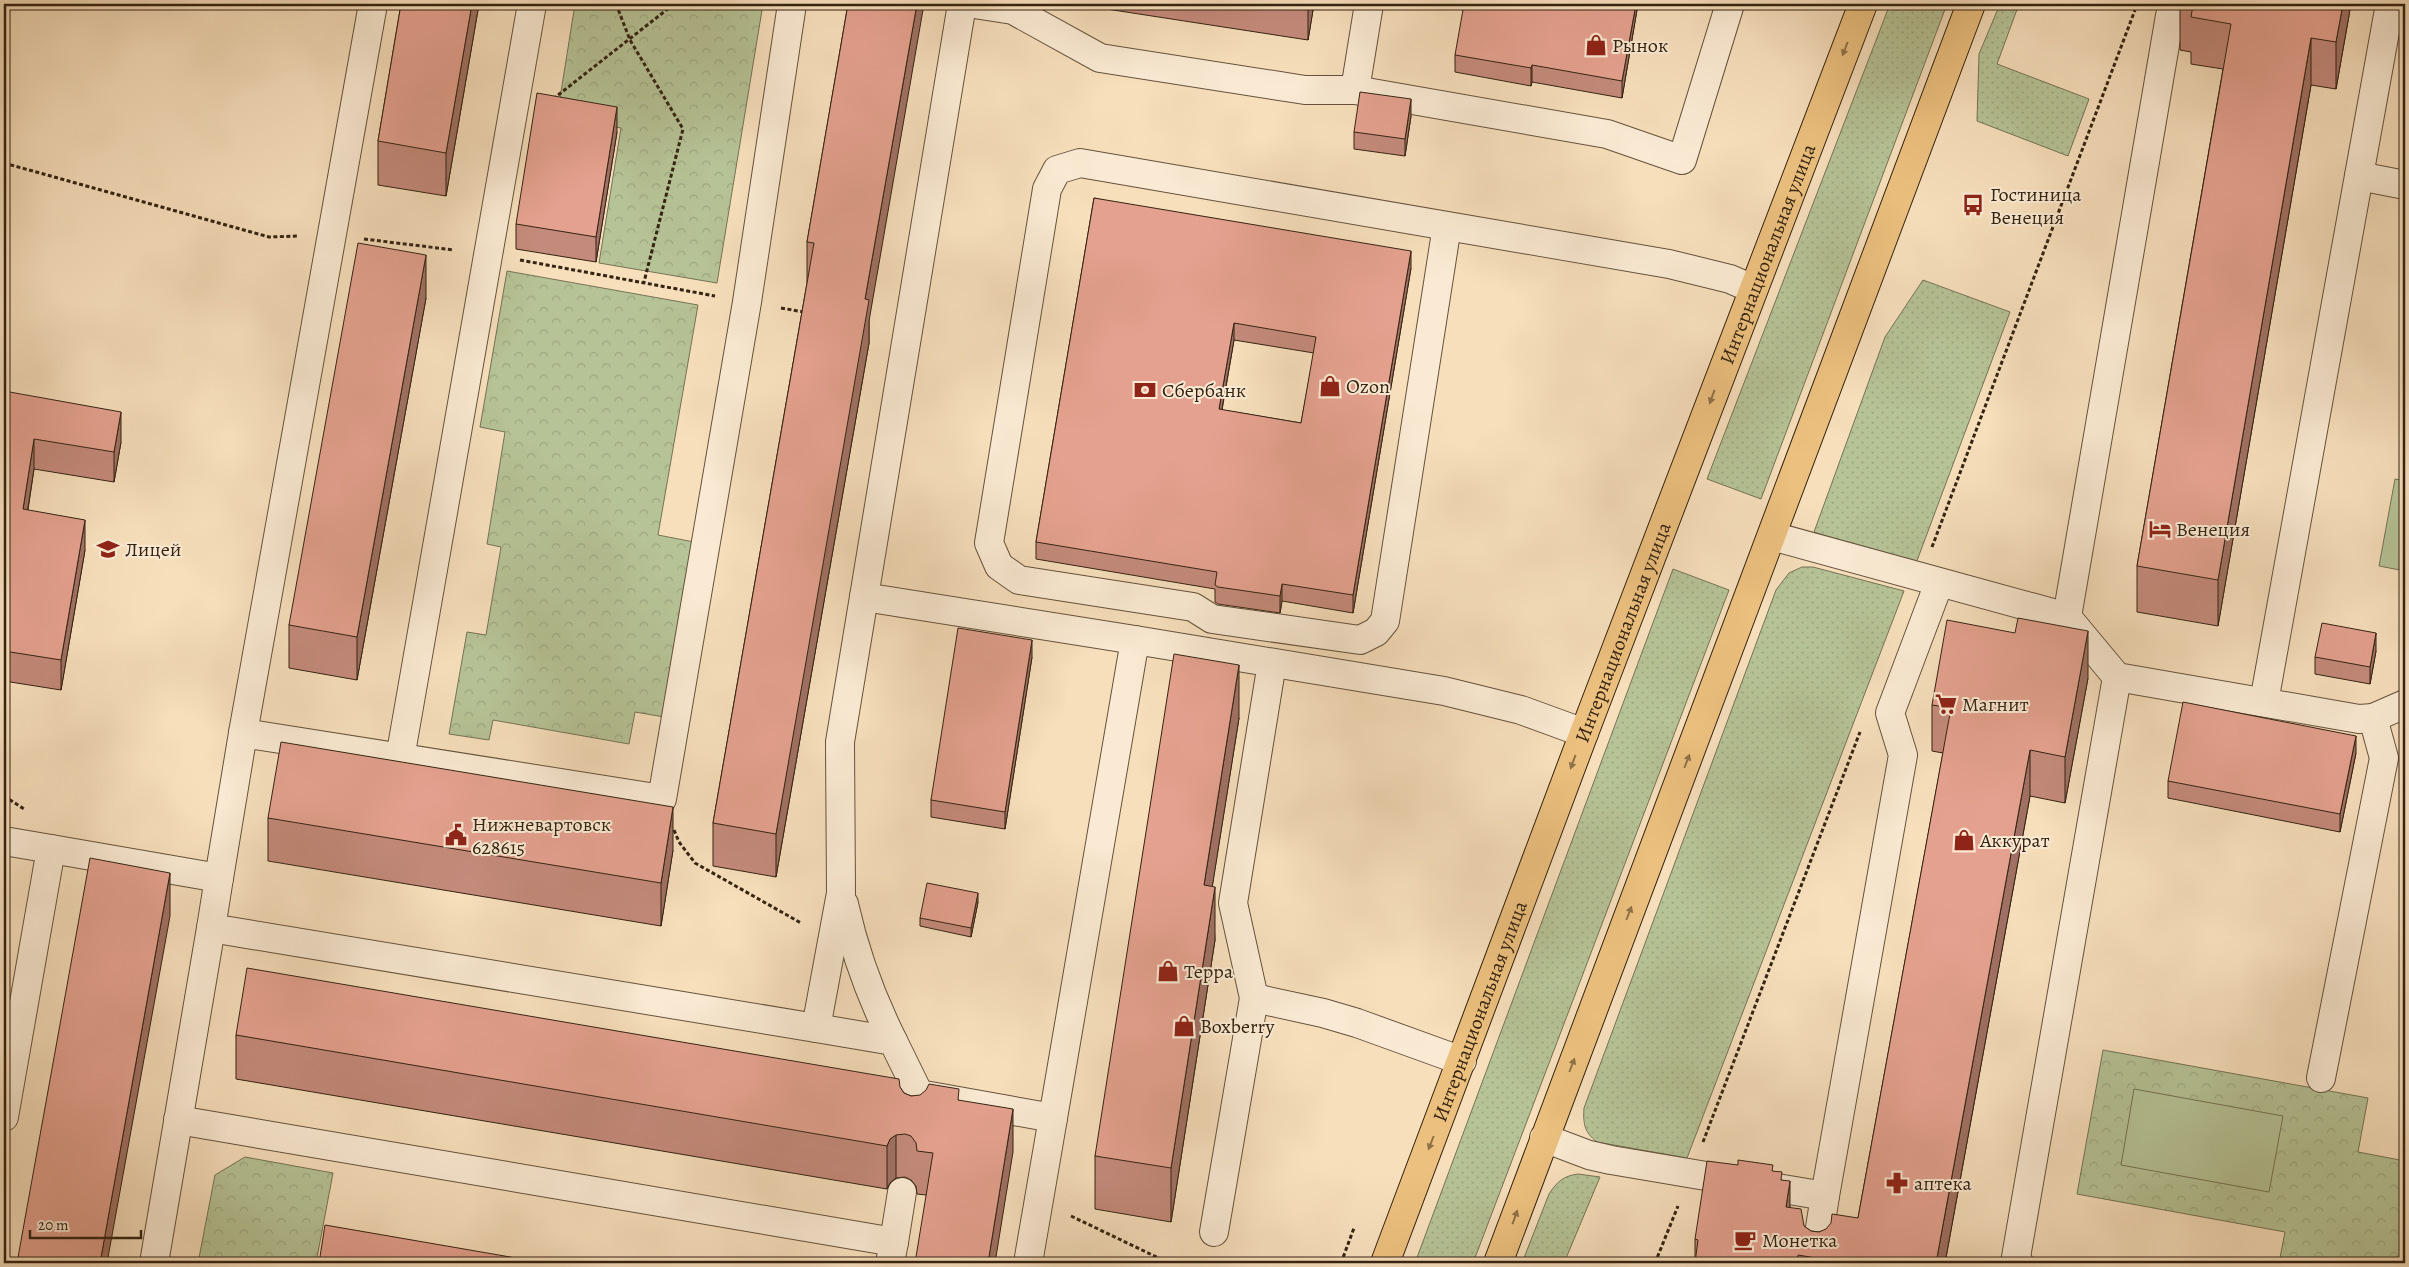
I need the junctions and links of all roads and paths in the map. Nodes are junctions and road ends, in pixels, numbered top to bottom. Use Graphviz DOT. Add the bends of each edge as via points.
graph roads {
  1 [pos="373,4"];
  2 [pos="532,4"];
  3 [pos="616,4"];
  4 [pos="674,4"];
  5 [pos="792,4"];
  6 [pos="962,4"];
  7 [pos="974,4"];
  8 [pos="1369,4"];
  9 [pos="1730,4"];
  10 [pos="1863,4"];
  11 [pos="1971,4"];
  12 [pos="2172,4"];
  13 [pos="2390,4"];
  14 [pos="630,40"];
  15 [pos="1355,90"];
  16 [pos="509,132"];
  17 [pos="2358,176"];
  18 [pos="2405,185"];
  19 [pos="1447,226"];
  20 [pos="644,282"];
  21 [pos="1752,289"];
  22 [pos="1772,536"];
  23 [pos="1939,582"];
  24 [pos="864,597"];
  25 [pos="2067,617"];
  26 [pos="1134,640"];
  27 [pos="1272,663"];
  28 [pos="2117,677"];
  29 [pos="2264,702"];
  30 [pos="2405,704"];
  31 [pos="2374,718"];
  32 [pos="243,733"];
  33 [pos="1584,733"];
  34 [pos="400,758"];
  35 [pos="662,799"];
  36 [pos="4,841"];
  37 [pos="51,849"];
  38 [pos="220,878"];
  39 [pos="841,893"];
  40 [pos="211,928"];
  41 [pos="833,940"];
  42 [pos="1254,998"];
  43 [pos="816,1028"];
  44 [pos="892,1042"];
  45 [pos="1462,1060"];
  46 [pos="2321,1078"];
  47 [pos="4,1117"];
  48 [pos="1052,1118"];
  49 [pos="178,1120"];
  50 [pos="1544,1138"];
  51 [pos="902,1192"];
  52 [pos="1825,1196"];
  53 [pos="1039,1200"];
  54 [pos="1354,1228"];
  55 [pos="1214,1232"];
  56 [pos="892,1253"];
  57 [pos="154,1263"];
  58 [pos="1028,1263"];
  59 [pos="1169,1263"];
  60 [pos="1341,1263"];
  61 [pos="1385,1263"];
  62 [pos="1498,1263"];
  63 [pos="1816,1263"];
  64 [pos="2019,1263"];
  1 -- 32 [label="lane"];
  2 -- 16 [label="lane"];
  3 -- 14 [label="path"];
  4 -- 14 [label="path"];
  5 -- 35 [label="lane" via="747,302"];
  6 -- 24 [label="lane"];
  7 -- 15 [label="lane" via="1013,10 1100,58 1305,90"];
  8 -- 15 [label="lane"];
  9 -- 15 [label="lane" via="1682,160 1607,134"];
  10 -- 21 [label="main road, Интернациональная улица, one-way"];
  11 -- 22 [label="main road"];
  12 -- 25 [label="lane"];
  13 -- 17 [label="lane"];
  14 -- 16 [label="path"];
  14 -- 20 [label="path" via="683,129"];
  16 -- 34 [label="lane"];
  17 -- 18 [label="lane"];
  17 -- 29 [label="lane"];
  19 -- 19 [label="lane" via="1385,621 1376,632 1360,640 1212,619 1193,607 1019,580 998,566 989,543 1047,189 1057,170 1080,163"];
  19 -- 21 [label="lane" via="1669,264 1722,277"];
  21 -- 33 [label="main road, Интернациональная улица, one-way"];
  22 -- 23 [label="lane"];
  50 -- 22 [label="main road, one-way"];
  23 -- 25 [label="lane"];
  23 -- 52 [label="lane" via="1890,712 1903,755"];
  24 -- 26 [label="lane"];
  24 -- 39 [label="lane" via="840,742"];
  25 -- 28 [label="lane"];
  26 -- 27 [label="lane"];
  26 -- 48 [label="lane"];
  27 -- 33 [label="lane" via="1478,698"];
  27 -- 42 [label="lane" via="1234,903"];
  28 -- 29 [label="lane"];
  28 -- 64 [label="lane" via="2016,1257"];
  29 -- 31 [label="lane" via="2359,719"];
  30 -- 31 [label="lane"];
  31 -- 46 [label="lane" via="2384,758"];
  32 -- 34 [label="lane"];
  32 -- 38 [label="lane"];
  33 -- 45 [label="main road, Интернациональная улица, one-way"];
  34 -- 35 [label="lane"];
  35 -- 41 [label="path" via="679,842 695,863"];
  36 -- 37 [label="lane"];
  37 -- 38 [label="lane"];
  37 -- 47 [label="lane"];
  38 -- 40 [label="lane"];
  39 -- 41 [label="lane"];
  39 -- 44 [label="lane" via="854,950"];
  40 -- 43 [label="lane"];
  40 -- 49 [label="lane"];
  41 -- 43 [label="lane"];
  42 -- 45 [label="lane" via="1323,1012"];
  42 -- 55 [label="lane"];
  43 -- 44 [label="lane"];
  44 -- 48 [label="lane" via="917,1105"];
  45 -- 61 [label="main road, Интернациональная улица, one-way"];
  48 -- 53 [label="lane"];
  49 -- 56 [label="lane"];
  49 -- 57 [label="lane"];
  50 -- 52 [label="lane" via="1611,1160"];
  62 -- 50 [label="main road, one-way"];
  51 -- 56 [label="lane"];
  52 -- 63 [label="lane"];
  53 -- 58 [label="lane"];
  53 -- 59 [label="path"];
  54 -- 60 [label="path"];
}
